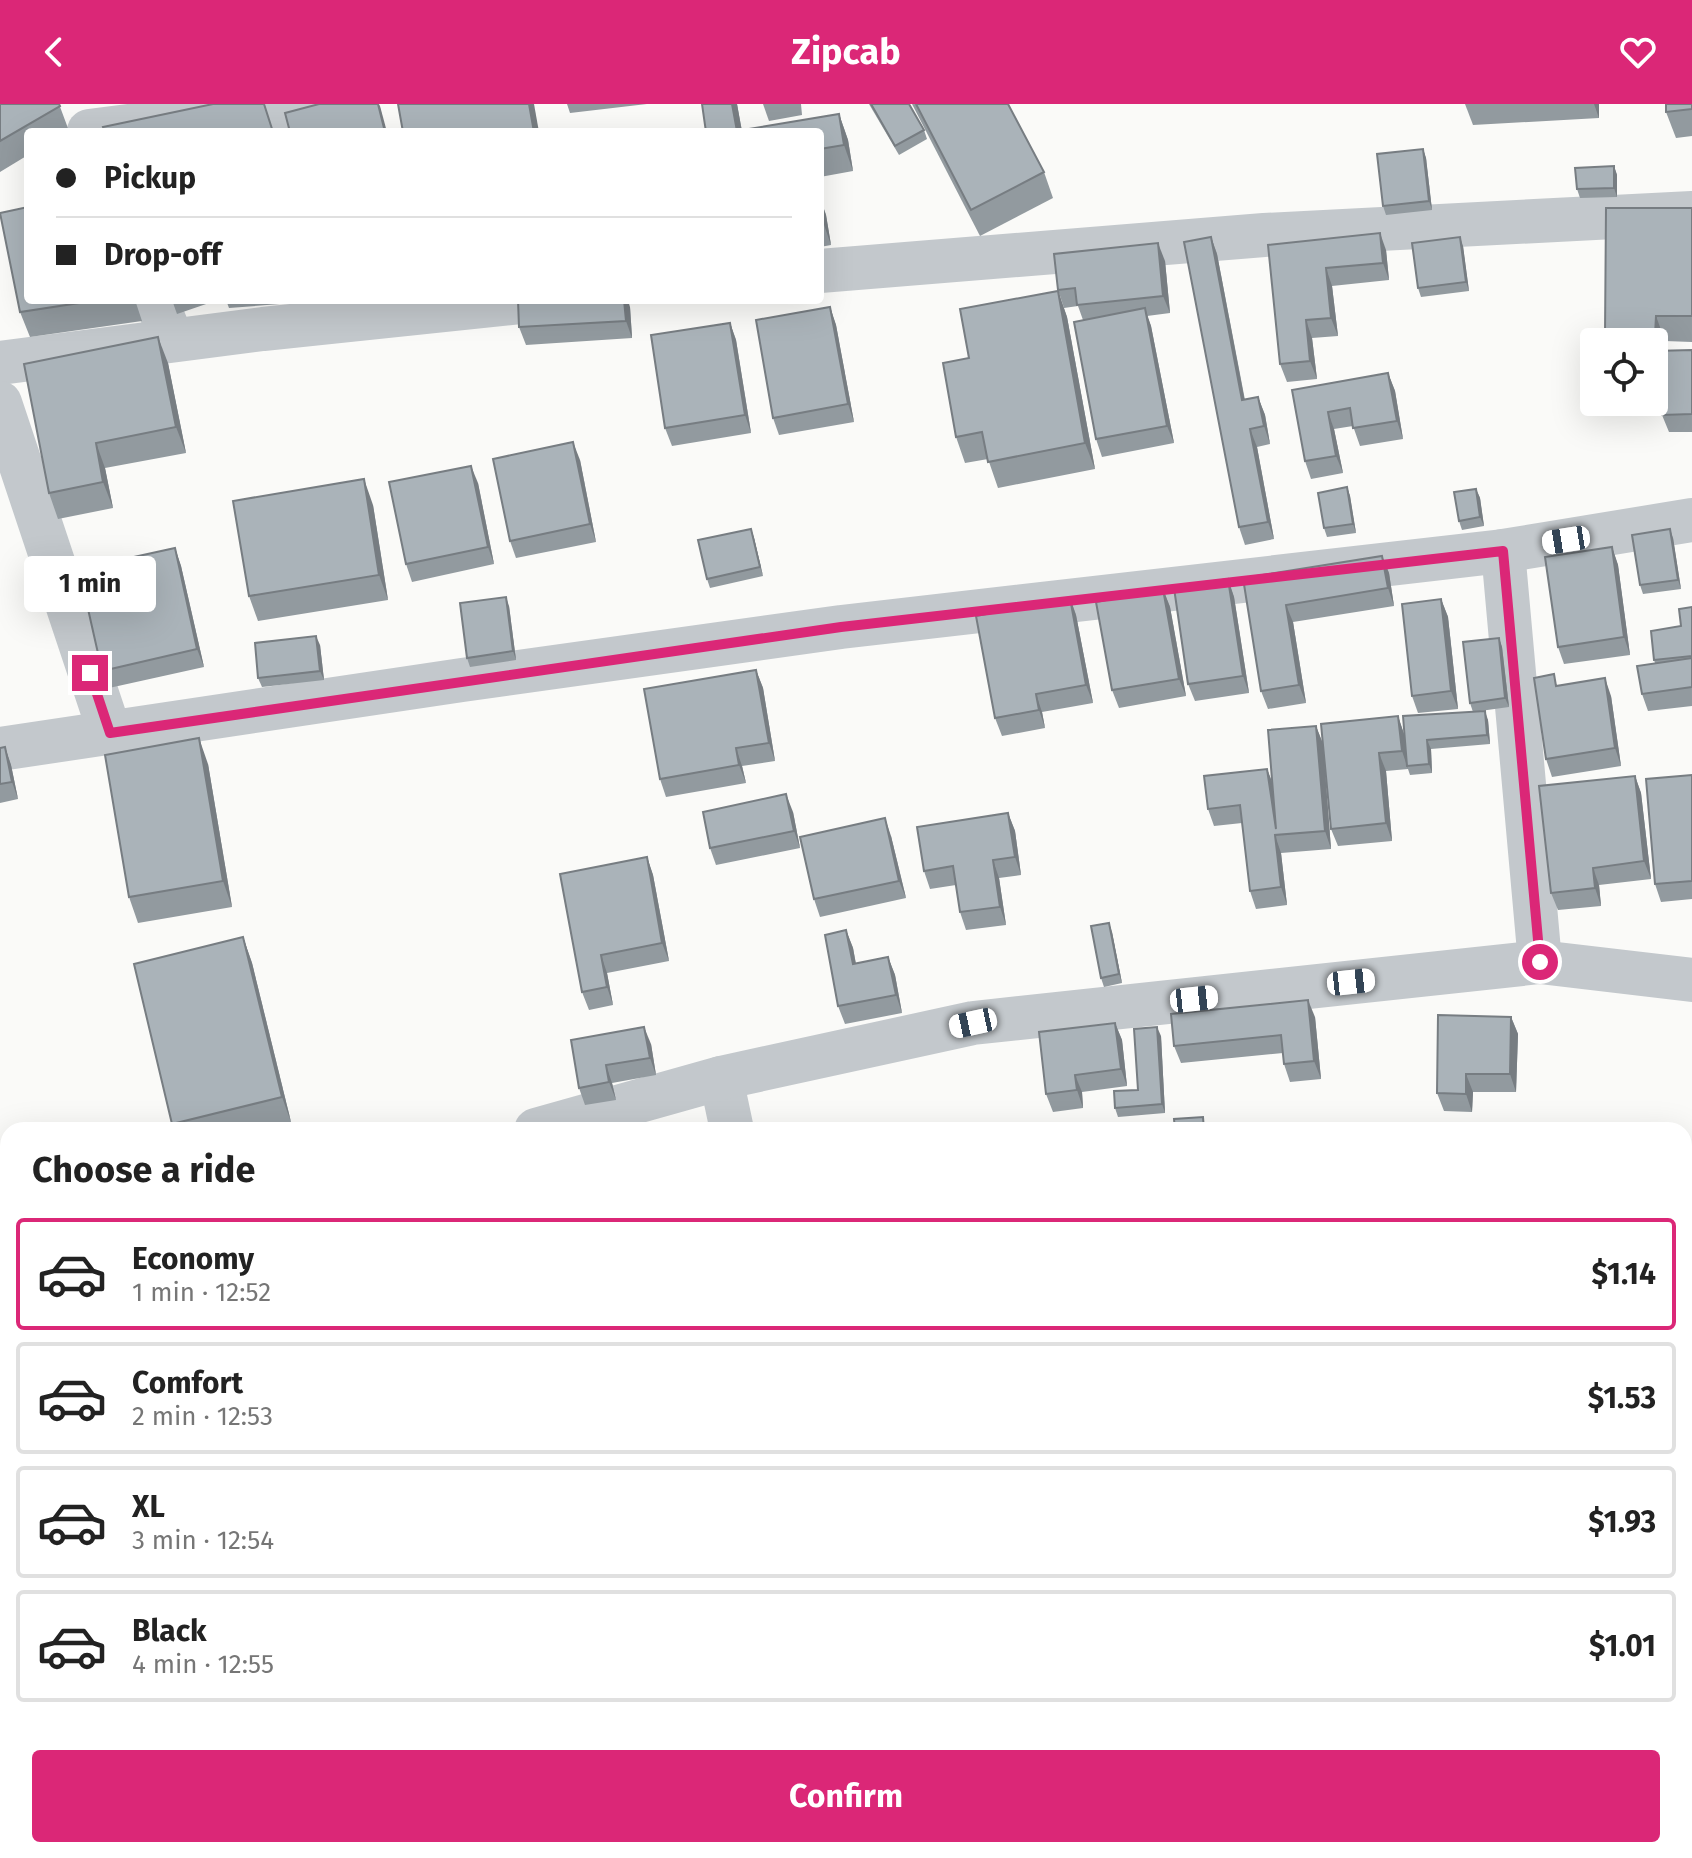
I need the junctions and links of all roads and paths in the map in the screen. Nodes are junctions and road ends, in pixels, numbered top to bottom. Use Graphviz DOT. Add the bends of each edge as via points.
graph roads {
  1 [pos="303,104"];
  2 [pos="86,122"];
  3 [pos="1692,213"];
  4 [pos="824,271"];
  5 [pos="158,304"];
  6 [pos="503,304"];
  7 [pos="172,340"];
  8 [pos="0,363"];
  9 [pos="0,403"];
  10 [pos="1692,520"];
  11 [pos="1503,551"];
  12 [pos="110,733"];
  13 [pos="0,749"];
  14 [pos="1540,962"];
  15 [pos="1692,980"];
  16 [pos="721,1078"];
  17 [pos="564,1122"];
  18 [pos="730,1122"];
  1 -- 2 [label="street"];
  3 -- 4 [label="street" via="1264,235"];
  5 -- 7 [label="street"];
  6 -- 7 [label="street"];
  7 -- 8 [label="street"];
  9 -- 12 [label="street"];
  10 -- 11 [label="street"];
  11 -- 12 [label="street" via="841,627"];
  11 -- 14 [label="street"];
  12 -- 13 [label="street"];
  14 -- 15 [label="street"];
  14 -- 16 [label="street" via="973,1023"];
  16 -- 17 [label="street"];
  16 -- 18 [label="street"];
}
